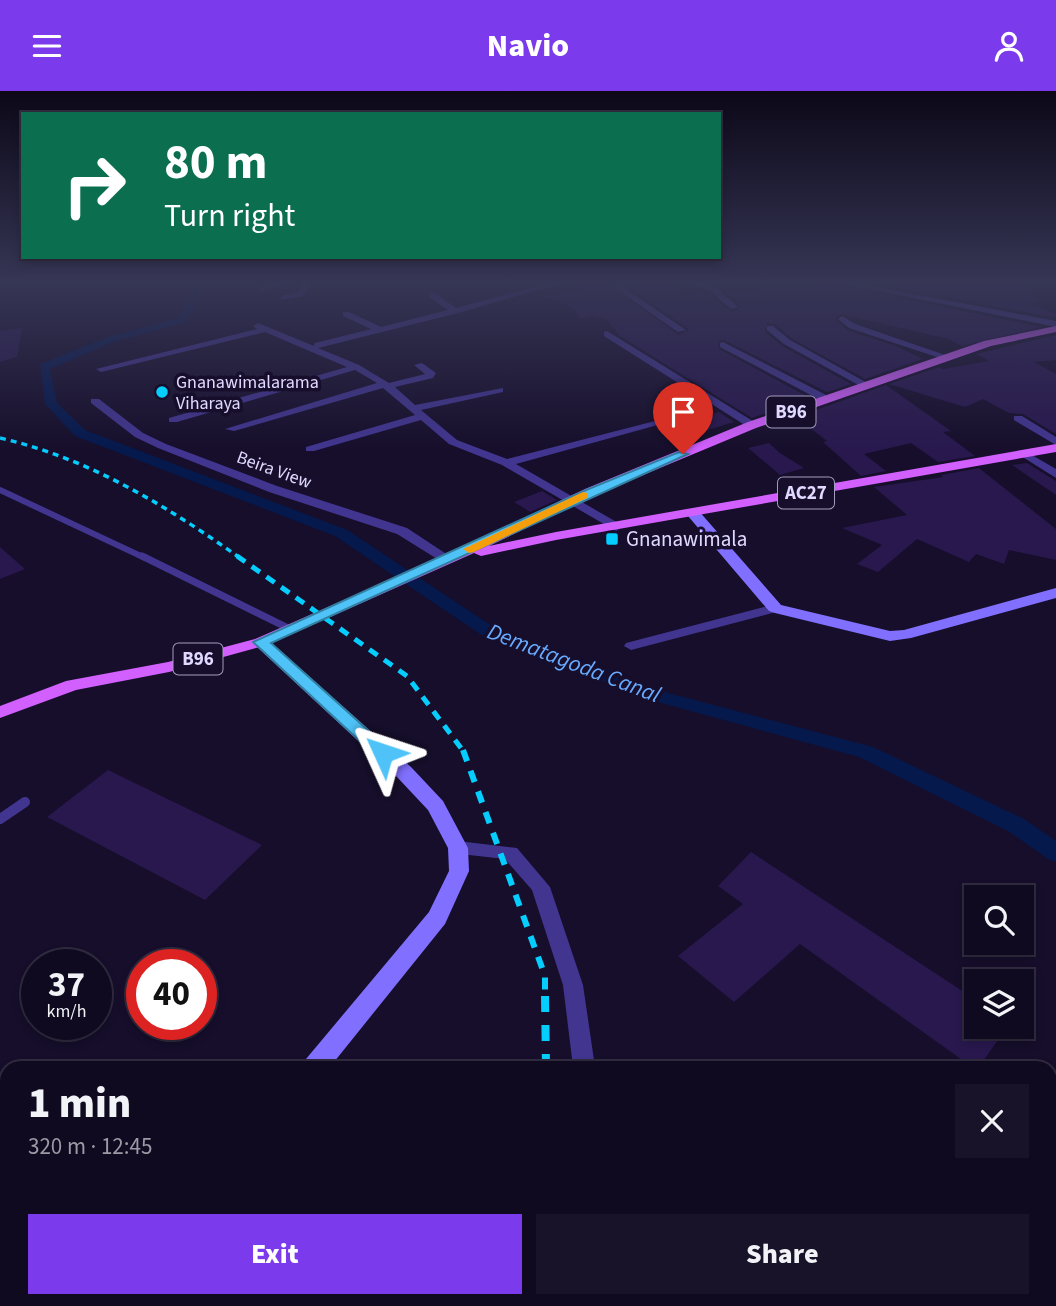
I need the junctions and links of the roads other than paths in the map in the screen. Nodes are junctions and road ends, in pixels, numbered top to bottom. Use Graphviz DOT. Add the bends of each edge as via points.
graph roads {
  1 [pos="224,338"];
  2 [pos="285,338"];
  3 [pos="346,338"];
  4 [pos="613,338"];
  5 [pos="782,338"];
  6 [pos="887,338"];
  7 [pos="1009,338"];
  8 [pos="318,345"];
  9 [pos="723,345"];
  10 [pos="946,357"];
  11 [pos="419,365"];
  12 [pos="356,367"];
  13 [pos="101,369"];
  14 [pos="387,385"];
  15 [pos="866,385"];
  16 [pos="499,390"];
  17 [pos="827,399"];
  18 [pos="95,401"];
  19 [pos="418,412"];
  20 [pos="690,413"];
  21 [pos="1018,418"];
  22 [pos="173,420"];
  23 [pos="752,425"];
  24 [pos="230,429"];
  25 [pos="1056,442"];
  26 [pos="1056,448"];
  27 [pos="310,449"];
  28 [pos="1025,454"];
  29 [pos="506,463"];
  30 [pos="1056,474"];
  31 [pos="0,490"];
  32 [pos="571,502"];
  33 [pos="693,513"];
  34 [pos="535,518"];
  35 [pos="616,527"];
  36 [pos="556,536"];
  37 [pos="449,559"];
  38 [pos="1056,593"];
  39 [pos="775,608"];
  40 [pos="292,630"];
  41 [pos="261,642"];
  42 [pos="631,646"];
  43 [pos="0,712"];
  44 [pos="25,802"];
  45 [pos="0,819"];
  46 [pos="458,848"];
  47 [pos="320,1061"];
  48 [pos="583,1061"];
  1 -- 13 [label="street"];
  2 -- 12 [label="street"];
  3 -- 8 [label="street"];
  4 -- 23 [label="street"];
  5 -- 15 [label="street"];
  6 -- 10 [label="street"];
  7 -- 10 [label="main road, B96"];
  9 -- 17 [label="street"];
  10 -- 15 [label="main road, B96"];
  11 -- 14 [label="street" via="429,376"];
  12 -- 14 [label="street"];
  12 -- 22 [label="street"];
  14 -- 19 [label="street"];
  14 -- 24 [label="street"];
  15 -- 17 [label="main road, B96"];
  16 -- 19 [label="street"];
  17 -- 23 [label="main road, B96"];
  18 -- 37 [label="street, Beira View" via="139,435 162,446 402,531"];
  19 -- 27 [label="street"];
  19 -- 29 [label="street" via="453,442"];
  20 -- 29 [label="street"];
  21 -- 25 [label="street"];
  23 -- 32 [label="main road, B96"];
  26 -- 28 [label="main road, AC27"];
  28 -- 30 [label="street"];
  28 -- 33 [label="main road, AC27"];
  29 -- 32 [label="street"];
  31 -- 40 [label="lane"];
  32 -- 34 [label="main road, B96"];
  32 -- 35 [label="street"];
  33 -- 35 [label="main road, AC27"];
  33 -- 39 [label="street"];
  34 -- 36 [label="main road" via="553,515 568,521 567,532"];
  34 -- 37 [label="main road, B96"];
  35 -- 36 [label="main road, AC27"];
  36 -- 37 [label="main road, AC27"];
  37 -- 40 [label="main road, B96"];
  38 -- 39 [label="street" via="890,636"];
  39 -- 42 [label="street"];
  40 -- 41 [label="main road, B96"];
  41 -- 43 [label="main road, B96" via="169,667 72,685"];
  41 -- 46 [label="street" via="412,780 436,806"];
  44 -- 45 [label="lane"];
  46 -- 47 [label="street" via="459,871 437,918"];
  46 -- 48 [label="street" via="510,853 540,887 573,985"];
}
